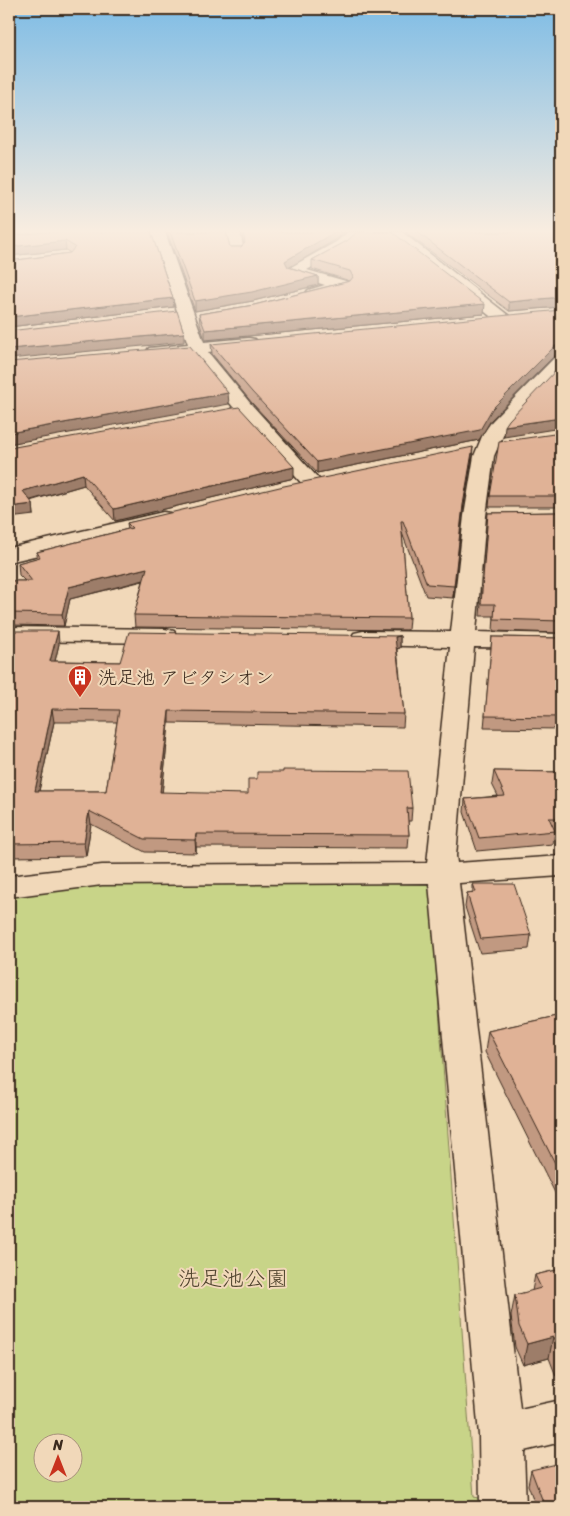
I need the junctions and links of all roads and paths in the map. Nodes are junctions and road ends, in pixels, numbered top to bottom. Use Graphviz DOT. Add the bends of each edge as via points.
graph roads {
  1 [pos="182,303"];
  2 [pos="484,303"];
  3 [pos="166,315"];
  4 [pos="186,316"];
  5 [pos="206,316"];
  6 [pos="524,317"];
  7 [pos="505,319"];
  8 [pos="485,320"];
  9 [pos="267,341"];
  10 [pos="197,348"];
  11 [pos="138,353"];
  12 [pos="561,361"];
  13 [pos="244,408"];
  14 [pos="225,411"];
  15 [pos="288,489"];
  16 [pos="181,514"];
  17 [pos="9,555"];
  18 [pos="9,634"];
  19 [pos="186,636"];
  20 [pos="344,638"];
  21 [pos="462,639"];
  22 [pos="561,641"];
  23 [pos="561,866"];
  24 [pos="443,873"];
  25 [pos="9,886"];
  26 [pos="561,1421"];
  27 [pos="501,1435"];
  28 [pos="503,1507"];
  1 -- 4 [label="street"];
  2 -- 7 [label="street"];
  3 -- 4 [label="street"];
  4 -- 5 [label="street"];
  4 -- 10 [label="street"];
  6 -- 7 [label="street"];
  7 -- 8 [label="street"];
  9 -- 10 [label="street"];
  10 -- 11 [label="street"];
  10 -- 13 [label="street"];
  12 -- 21 [label="street" via="500,425 489,445 482,465 484,516"];
  13 -- 14 [label="street"];
  13 -- 15 [label="street" via="322,481"];
  16 -- 17 [label="street"];
  18 -- 19 [label="street"];
  20 -- 21 [label="street"];
  21 -- 22 [label="street"];
  21 -- 24 [label="street" via="441,856"];
  23 -- 24 [label="street"];
  24 -- 25 [label="street" via="102,875"];
  24 -- 27 [label="street"];
  26 -- 27 [label="street"];
  27 -- 28 [label="street"];
}
